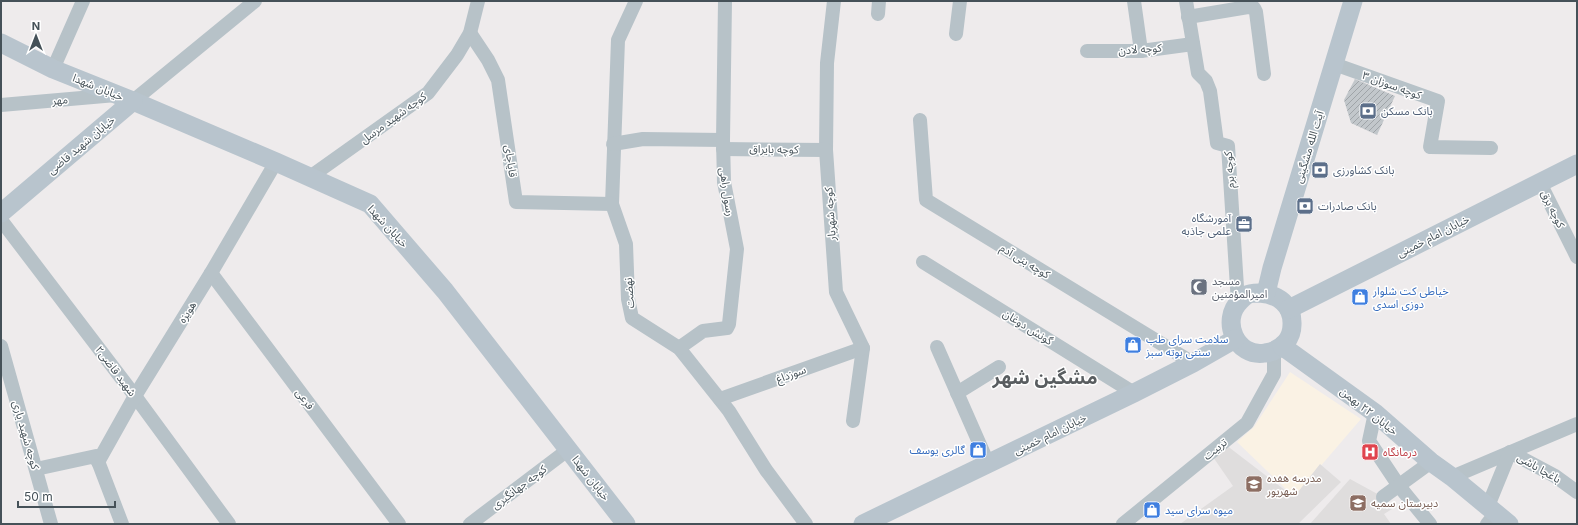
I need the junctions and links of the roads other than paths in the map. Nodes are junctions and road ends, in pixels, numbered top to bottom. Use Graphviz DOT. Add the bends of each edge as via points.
graph roads {
  1 [pos="83,1"];
  2 [pos="255,1"];
  3 [pos="478,1"];
  4 [pos="636,1"];
  5 [pos="725,1"];
  6 [pos="834,1"];
  7 [pos="960,1"];
  8 [pos="1134,1"];
  9 [pos="1186,1"];
  10 [pos="1353,1"];
  11 [pos="1188,17"];
  12 [pos="470,34"];
  13 [pos="956,34"];
  14 [pos="1,44"];
  15 [pos="1194,44"];
  16 [pos="1087,51"];
  17 [pos="1141,51"];
  18 [pos="1334,64"];
  19 [pos="53,69"];
  20 [pos="1264,74"];
  21 [pos="126,98"];
  22 [pos="1,105"];
  23 [pos="920,120"];
  24 [pos="614,144"];
  25 [pos="723,144"];
  26 [pos="1491,148"];
  27 [pos="826,150"];
  28 [pos="276,162"];
  29 [pos="1577,164"];
  30 [pos="310,177"];
  31 [pos="1540,183"];
  32 [pos="612,204"];
  33 [pos="1,212"];
  34 [pos="1,220"];
  35 [pos="1577,257"];
  36 [pos="923,262"];
  37 [pos="211,273"];
  38 [pos="1266,293"];
  39 [pos="1238,303"];
  40 [pos="1289,309"];
  41 [pos="1235,339"];
  42 [pos="1,346"];
  43 [pos="937,347"];
  44 [pos="679,348"];
  45 [pos="863,348"];
  46 [pos="1278,349"];
  47 [pos="1193,363"];
  48 [pos="999,366"];
  49 [pos="957,393"];
  50 [pos="1134,393"];
  51 [pos="135,396"];
  52 [pos="720,399"];
  53 [pos="1375,413"];
  54 [pos="854,422"];
  55 [pos="1577,424"];
  56 [pos="569,449"];
  57 [pos="1510,452"];
  58 [pos="98,462"];
  59 [pos="1431,462"];
  60 [pos="988,463"];
  61 [pos="36,469"];
  62 [pos="1452,477"];
  63 [pos="1398,486"];
  64 [pos="1577,492"];
  65 [pos="1383,497"];
  66 [pos="1495,517"];
  67 [pos="51,524"];
  68 [pos="122,524"];
  69 [pos="229,524"];
  70 [pos="399,524"];
  71 [pos="470,524"];
  72 [pos="626,524"];
  73 [pos="806,524"];
  74 [pos="863,524"];
  75 [pos="1123,524"];
  76 [pos="1430,524"];
  1 -- 19 [label="street"];
  2 -- 21 [label="street, خیابان شهید قاضی"];
  3 -- 12 [label="street, کوچه شهید مرسل"];
  4 -- 24 [label="street, نهضت" via="618,40"];
  5 -- 25 [label="street, رسول راهی"];
  6 -- 27 [label="street, کوچه شهریار" via="827,63"];
  7 -- 13 [label="street"];
  8 -- 17 [label="street"];
  9 -- 11 [label="street, کوچه برم"];
  10 -- 18 [label="main road, آیت الله مشگینی"];
  11 -- 15 [label="street, کوچه برم"];
  11 -- 20 [label="street" via="1254,8"];
  12 -- 30 [label="street, کوچه شهید مرسل" via="428,93"];
  12 -- 32 [label="street, قایاچای" via="498,80 516,202"];
  14 -- 19 [label="main road, خیابان شهدا"];
  15 -- 17 [label="street, کوچه لادن"];
  15 -- 39 [label="street, کوچه برم" via="1198,72 1210,91 1217,143 1228,146"];
  16 -- 17 [label="street, کوچه لادن"];
  18 -- 26 [label="street, کوچه سوزان ۳" via="1438,102 1430,147"];
  18 -- 38 [label="main road, آیت الله مشگینی"];
  19 -- 21 [label="main road, خیابان شهدا"];
  21 -- 22 [label="street, مهر"];
  21 -- 28 [label="main road, خیابان شهدا"];
  21 -- 33 [label="main road, خیابان شهید قاضی"];
  23 -- 47 [label="street, کوچه بنی آدم" via="926,200"];
  24 -- 25 [label="street, کوچه بایراق" via="643,139"];
  24 -- 32 [label="street, نهضت"];
  25 -- 27 [label="street, کوچه بایراق"];
  25 -- 44 [label="street, رسول راهی" via="724,182 737,249 728,324 727,328 703,331"];
  27 -- 45 [label="street, کوچه شهریار" via="836,292"];
  28 -- 30 [label="main road, خیابان شهدا"];
  28 -- 37 [label="street, هویزه"];
  29 -- 31 [label="main road, خیابان امام خمینی"];
  30 -- 56 [label="main road, خیابان شهدا" via="370,204 445,291"];
  31 -- 35 [label="street, کوچه برق"];
  31 -- 40 [label="main road, خیابان امام خمینی"];
  32 -- 44 [label="street, نهضت" via="626,244 628,299 632,318"];
  34 -- 51 [label="street, شهید قاضی۲"];
  36 -- 50 [label="street, گونش دوغان"];
  37 -- 51 [label="street, هویزه"];
  37 -- 70 [label="street, فرعی"];
  38 -- 39 [label="main road" via="1247,295"];
  38 -- 40 [label="main road" via="1284,301"];
  39 -- 41 [label="main road" via="1231,319 1231,330"];
  40 -- 46 [label="main road" via="1292,330 1288,340"];
  41 -- 46 [label="main road" via="1251,352 1260,354"];
  41 -- 47 [label="main road, خیابان امام خمینی"];
  42 -- 61 [label="street, کوچه شهید یاری"];
  43 -- 49 [label="street"];
  44 -- 52 [label="street, نهضت"];
  45 -- 52 [label="street, سوزداغ"];
  45 -- 54 [label="street"];
  46 -- 53 [label="main road, خیابان ۲۲ بهمن"];
  46 -- 75 [label="street, تربیت" via="1274,374 1247,423"];
  47 -- 50 [label="main road, خیابان امام خمینی"];
  48 -- 49 [label="street"];
  49 -- 60 [label="street"];
  50 -- 60 [label="main road, خیابان امام خمینی"];
  51 -- 58 [label="street, هویزه"];
  51 -- 69 [label="street, شهید قاضی۲"];
  52 -- 73 [label="street, نهضت" via="766,470"];
  53 -- 59 [label="main road, خیابان ۲۲ بهمن"];
  53 -- 63 [label="street" via="1369,441"];
  55 -- 57 [label="street"];
  56 -- 71 [label="street, کوچه جهانگیری"];
  56 -- 72 [label="main road, خیابان شهدا"];
  57 -- 62 [label="street"];
  57 -- 64 [label="street, باغچا باشی" via="1555,476"];
  57 -- 66 [label="street, باغچا باشی"];
  58 -- 61 [label="street" via="96,456"];
  58 -- 68 [label="street"];
  59 -- 62 [label="main road, خیابان ۲۲ بهمن"];
  59 -- 63 [label="street"];
  60 -- 74 [label="main road, خیابان امام خمینی"];
  61 -- 67 [label="street, کوچه شهید یاری"];
  62 -- 66 [label="main road, خیابان ۲۲ بهمن"];
  63 -- 65 [label="street"];
  63 -- 76 [label="street"];
}
